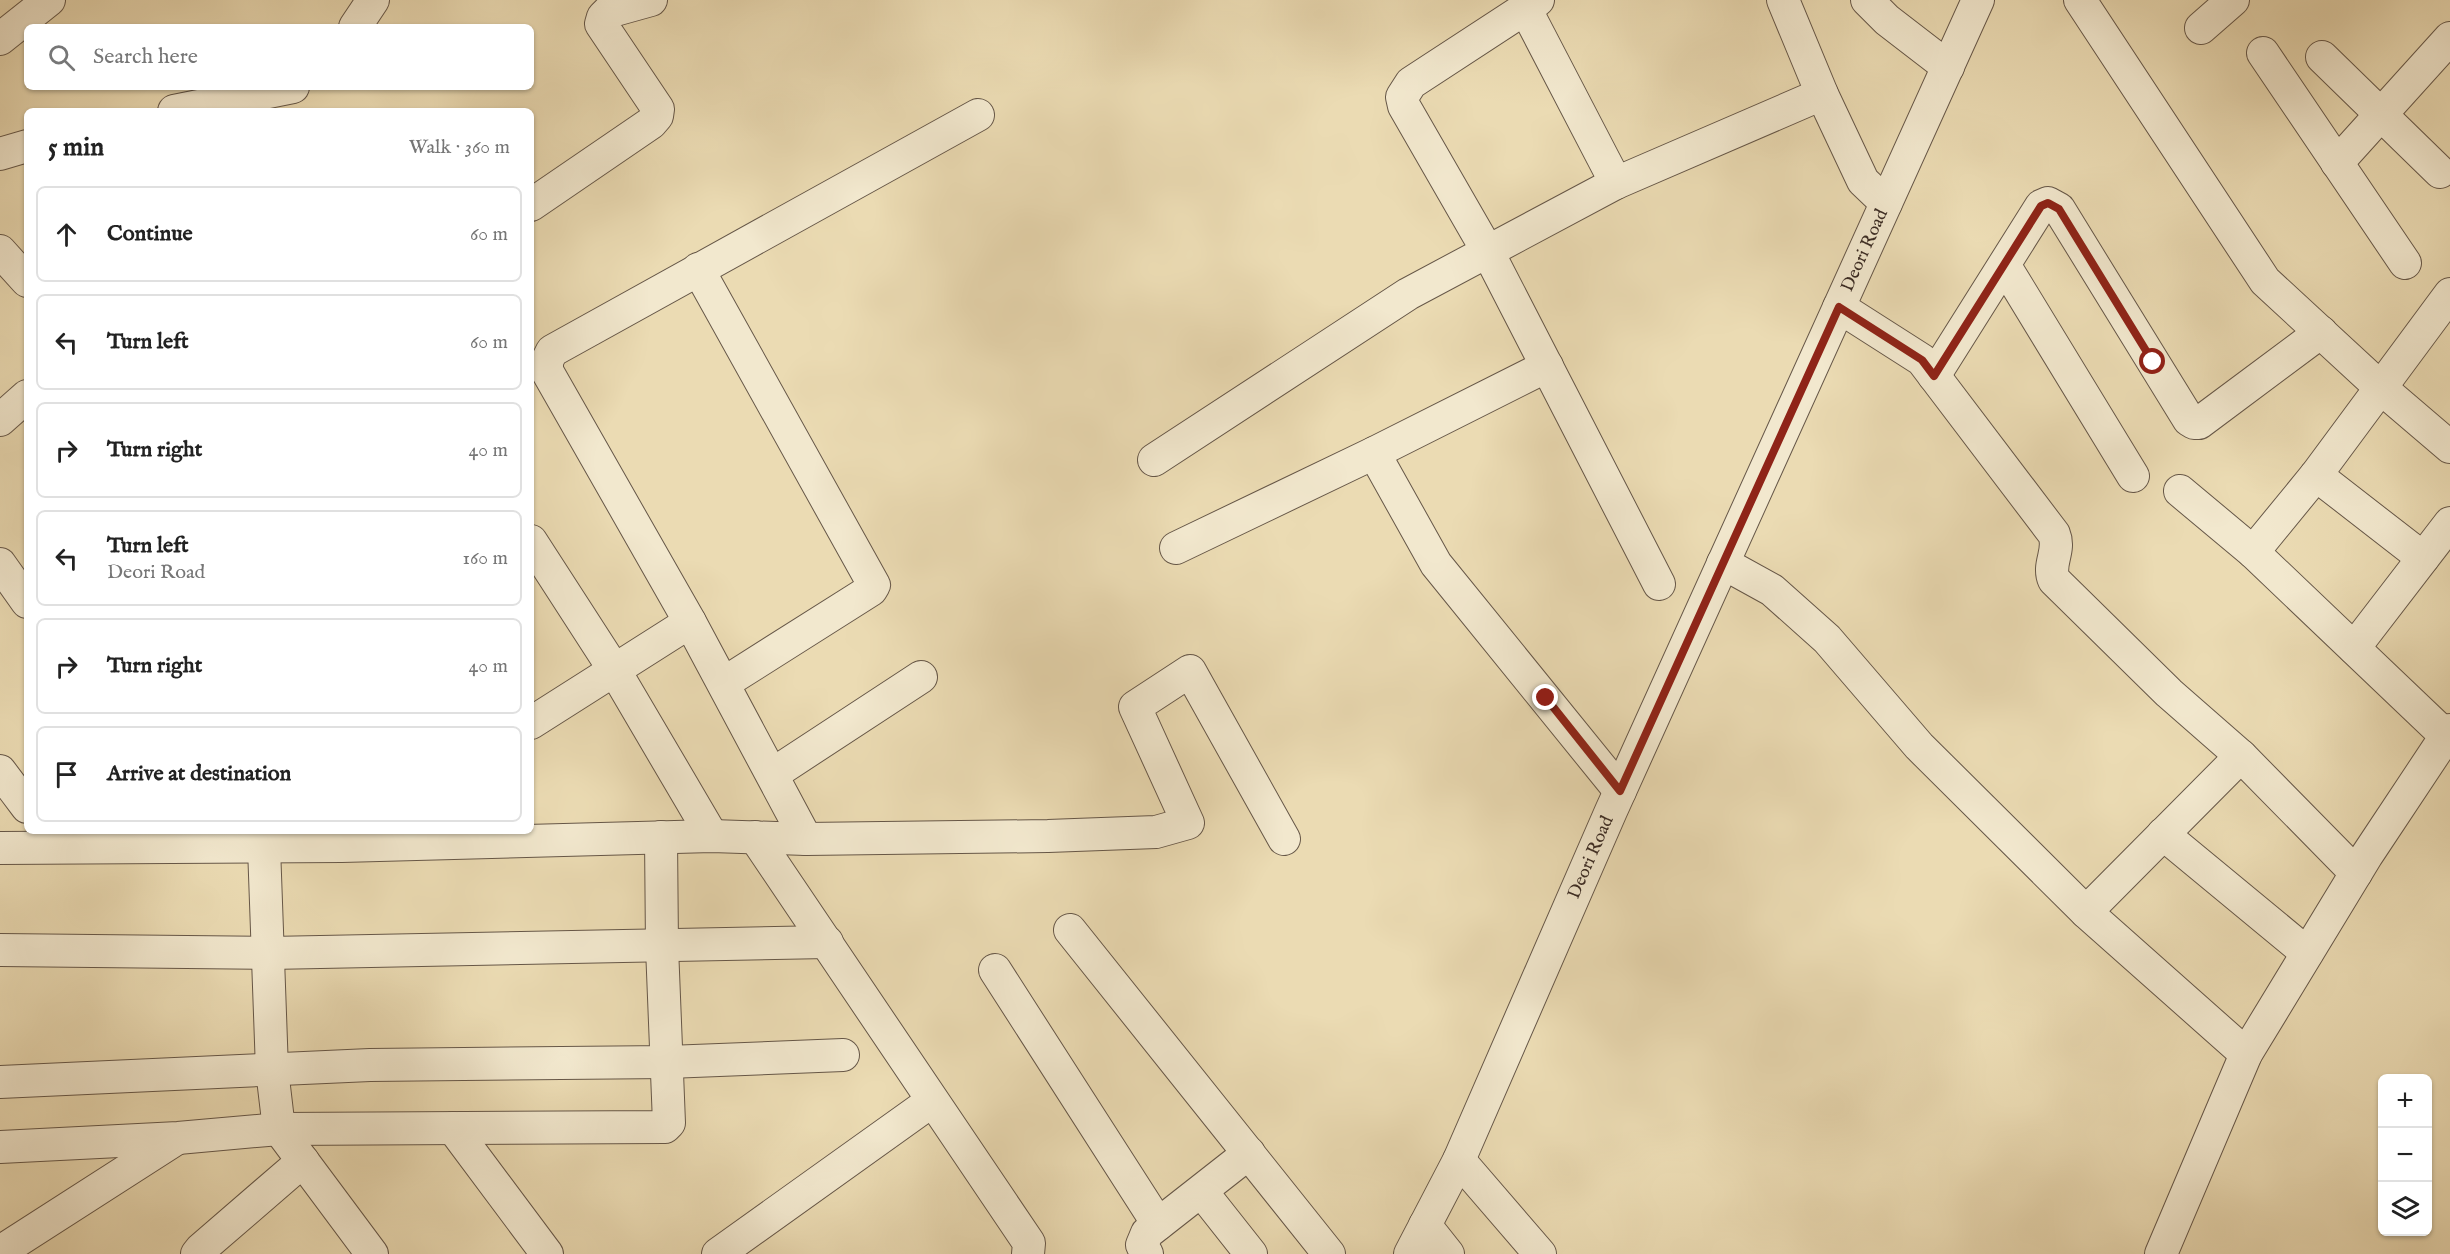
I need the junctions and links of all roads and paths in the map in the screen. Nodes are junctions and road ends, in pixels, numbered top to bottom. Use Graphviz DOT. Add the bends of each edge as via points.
graph roads {
  1 [pos="49,0"];
  2 [pos="651,0"];
  3 [pos="1783,0"];
  4 [pos="1867,0"];
  5 [pos="1978,0"];
  6 [pos="2080,0"];
  7 [pos="2233,0"];
  8 [pos="1532,4"];
  9 [pos="2201,28"];
  10 [pos="2450,38"];
  11 [pos="0,39"];
  12 [pos="2263,53"];
  13 [pos="2322,57"];
  14 [pos="1948,67"];
  15 [pos="278,90"];
  16 [pos="1822,94"];
  17 [pos="189,108"];
  18 [pos="2381,114"];
  19 [pos="978,115"];
  20 [pos="24,147"];
  21 [pos="0,154"];
  22 [pos="2337,163"];
  23 [pos="2440,172"];
  24 [pos="1616,183"];
  25 [pos="534,203"];
  26 [pos="1886,203"];
  27 [pos="0,251"];
  28 [pos="1488,252"];
  29 [pos="2405,263"];
  30 [pos="2005,266"];
  31 [pos="698,269"];
  32 [pos="24,278"];
  33 [pos="2450,294"];
  34 [pos="1839,307"];
  35 [pos="2320,332"];
  36 [pos="1547,366"];
  37 [pos="1934,376"];
  38 [pos="2382,388"];
  39 [pos="2450,447"];
  40 [pos="1374,453"];
  41 [pos="1154,460"];
  42 [pos="2316,475"];
  43 [pos="2133,476"];
  44 [pos="2180,491"];
  45 [pos="2450,523"];
  46 [pos="1176,549"];
  47 [pos="2253,552"];
  48 [pos="534,553"];
  49 [pos="2423,558"];
  50 [pos="1724,563"];
  51 [pos="0,564"];
  52 [pos="539,573"];
  53 [pos="1659,584"];
  54 [pos="24,598"];
  55 [pos="690,621"];
  56 [pos="2354,648"];
  57 [pos="615,671"];
  58 [pos="921,677"];
  59 [pos="724,683"];
  60 [pos="534,721"];
  61 [pos="2448,733"];
  62 [pos="2241,756"];
  63 [pos="0,771"];
  64 [pos="773,774"];
  65 [pos="1620,791"];
  66 [pos="24,803"];
  67 [pos="2163,834"];
  68 [pos="341,836"];
  69 [pos="712,836"];
  70 [pos="661,837"];
  71 [pos="755,837"];
  72 [pos="51,839"];
  73 [pos="182,839"];
  74 [pos="806,839"];
  75 [pos="1284,839"];
  76 [pos="264,847"];
  77 [pos="0,848"];
  78 [pos="2356,873"];
  79 [pos="2086,912"];
  80 [pos="1070,930"];
  81 [pos="827,942"];
  82 [pos="662,946"];
  83 [pos="0,950"];
  84 [pos="270,953"];
  85 [pos="2307,953"];
  86 [pos="996,970"];
  87 [pos="2246,1054"];
  88 [pos="843,1055"];
  89 [pos="668,1062"];
  90 [pos="273,1070"];
  91 [pos="0,1082"];
  92 [pos="932,1101"];
  93 [pos="453,1128"];
  94 [pos="279,1129"];
  95 [pos="178,1138"];
  96 [pos="0,1147"];
  97 [pos="1250,1153"];
  98 [pos="1459,1160"];
  99 [pos="303,1161"];
  100 [pos="1202,1192"];
  101 [pos="1158,1224"];
  102 [pos="1425,1225"];
  103 [pos="0,1252"];
  104 [pos="197,1254"];
  105 [pos="372,1254"];
  106 [pos="547,1254"];
  107 [pos="718,1254"];
  108 [pos="1028,1254"];
  109 [pos="1147,1254"];
  110 [pos="1251,1254"];
  111 [pos="1329,1254"];
  112 [pos="1410,1254"];
  113 [pos="1448,1254"];
  114 [pos="1540,1254"];
  115 [pos="2161,1254"];
  1 -- 11 [label="street"];
  2 -- 25 [label="street" via="608,12 601,24 658,109 657,116"];
  3 -- 16 [label="street"];
  4 -- 14 [label="street"];
  5 -- 14 [label="street, Deori Road"];
  6 -- 35 [label="street" via="2265,281"];
  7 -- 9 [label="street"];
  8 -- 24 [label="street"];
  8 -- 28 [label="street" via="1411,83 1402,97"];
  10 -- 18 [label="street"];
  12 -- 22 [label="street"];
  13 -- 18 [label="street"];
  14 -- 26 [label="street, Deori Road"];
  15 -- 17 [label="street"];
  16 -- 24 [label="street"];
  16 -- 26 [label="street" via="1863,181"];
  18 -- 22 [label="street"];
  18 -- 23 [label="street"];
  19 -- 31 [label="street"];
  20 -- 21 [label="street"];
  22 -- 29 [label="street"];
  24 -- 28 [label="street"];
  26 -- 34 [label="street, Deori Road"];
  27 -- 32 [label="street"];
  28 -- 36 [label="street"];
  28 -- 41 [label="street" via="1408,294"];
  30 -- 35 [label="street" via="2041,206 2054,204 2188,420 2194,423"];
  30 -- 37 [label="street"];
  30 -- 43 [label="street"];
  31 -- 55 [label="street" via="552,351 547,362 547,371"];
  31 -- 59 [label="street" via="874,585"];
  33 -- 38 [label="street"];
  34 -- 37 [label="street" via="1922,360"];
  34 -- 50 [label="street, Deori Road"];
  35 -- 38 [label="street"];
  36 -- 40 [label="street"];
  36 -- 53 [label="street"];
  37 -- 62 [label="street" via="2054,534 2057,552 2050,570 2054,580 2169,693"];
  38 -- 39 [label="street"];
  38 -- 42 [label="street"];
  40 -- 46 [label="street"];
  40 -- 65 [label="street" via="1436,564"];
  42 -- 47 [label="street"];
  42 -- 49 [label="street"];
  44 -- 47 [label="street"];
  45 -- 49 [label="street"];
  47 -- 56 [label="street"];
  48 -- 52 [label="street"];
  49 -- 56 [label="street"];
  50 -- 65 [label="street, Deori Road"];
  50 -- 79 [label="street" via="1772,590 1827,639 1919,746"];
  51 -- 54 [label="street"];
  52 -- 57 [label="street"];
  55 -- 57 [label="street"];
  55 -- 59 [label="street"];
  56 -- 61 [label="street"];
  57 -- 60 [label="street"];
  57 -- 69 [label="street"];
  58 -- 64 [label="street"];
  59 -- 64 [label="street"];
  61 -- 78 [label="street"];
  62 -- 67 [label="street"];
  62 -- 78 [label="street"];
  63 -- 66 [label="street"];
  64 -- 74 [label="street"];
  65 -- 98 [label="street, Deori Road"];
  67 -- 79 [label="street"];
  67 -- 85 [label="street"];
  68 -- 70 [label="street"];
  68 -- 76 [label="street"];
  69 -- 70 [label="street"];
  69 -- 71 [label="street"];
  70 -- 82 [label="street"];
  71 -- 74 [label="street"];
  71 -- 81 [label="street"];
  72 -- 73 [label="street"];
  72 -- 77 [label="street"];
  73 -- 76 [label="street"];
  74 -- 75 [label="street" via="1156,832 1188,823 1135,707 1190,671"];
  76 -- 84 [label="street"];
  78 -- 85 [label="street"];
  79 -- 87 [label="street"];
  80 -- 97 [label="street"];
  81 -- 82 [label="street"];
  81 -- 92 [label="street"];
  82 -- 84 [label="street"];
  82 -- 89 [label="street"];
  83 -- 84 [label="street"];
  84 -- 90 [label="street"];
  85 -- 87 [label="street"];
  86 -- 101 [label="street"];
  87 -- 115 [label="street"];
  88 -- 89 [label="street"];
  89 -- 90 [label="street" via="370,1065"];
  89 -- 93 [label="street" via="669,1123 665,1127"];
  90 -- 91 [label="street"];
  90 -- 94 [label="street"];
  92 -- 107 [label="street"];
  92 -- 108 [label="street" via="1029,1243"];
  93 -- 94 [label="street"];
  93 -- 106 [label="street"];
  94 -- 95 [label="street"];
  94 -- 99 [label="street"];
  95 -- 96 [label="street"];
  95 -- 103 [label="street"];
  97 -- 100 [label="street"];
  97 -- 111 [label="street"];
  98 -- 102 [label="street, Deori Road"];
  98 -- 114 [label="street"];
  99 -- 104 [label="street"];
  99 -- 105 [label="street"];
  100 -- 101 [label="street"];
  100 -- 110 [label="street"];
  101 -- 109 [label="street" via="1143,1240"];
  102 -- 112 [label="street, Deori Road"];
  102 -- 113 [label="street"];
}
